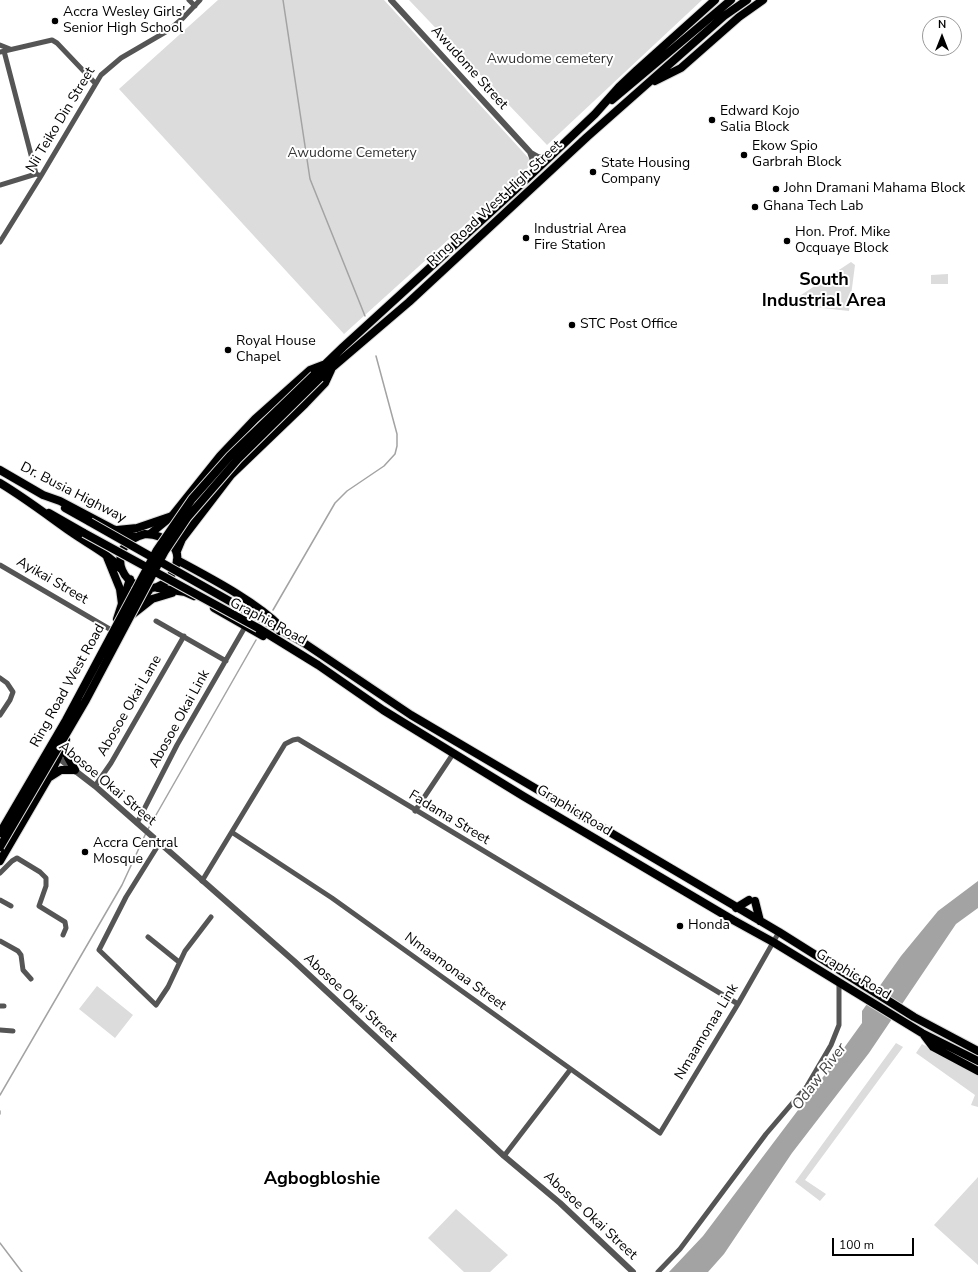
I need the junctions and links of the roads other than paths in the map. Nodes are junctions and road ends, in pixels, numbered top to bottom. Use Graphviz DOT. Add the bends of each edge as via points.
graph roads {
  1 [pos="189,0"];
  2 [pos="200,0"];
  3 [pos="391,0"];
  4 [pos="715,0"];
  5 [pos="731,0"];
  6 [pos="747,0"];
  7 [pos="763,0"];
  8 [pos="195,6"];
  9 [pos="0,45"];
  10 [pos="5,51"];
  11 [pos="95,83"];
  12 [pos="644,87"];
  13 [pos="604,105"];
  14 [pos="530,152"];
  15 [pos="548,158"];
  16 [pos="536,169"];
  17 [pos="39,175"];
  18 [pos="0,185"];
  19 [pos="0,242"];
  20 [pos="329,366"];
  21 [pos="0,470"];
  22 [pos="0,483"];
  23 [pos="44,495"];
  24 [pos="36,505"];
  25 [pos="172,516"];
  26 [pos="113,530"];
  27 [pos="150,534"];
  28 [pos="136,537"];
  29 [pos="161,551"];
  30 [pos="177,551"];
  31 [pos="105,553"];
  32 [pos="177,560"];
  33 [pos="0,565"];
  34 [pos="120,568"];
  35 [pos="130,579"];
  36 [pos="154,588"];
  37 [pos="179,591"];
  38 [pos="122,604"];
  39 [pos="133,614"];
  40 [pos="156,621"];
  41 [pos="260,624"];
  42 [pos="245,627"];
  43 [pos="113,631"];
  44 [pos="278,634"];
  45 [pos="184,636"];
  46 [pos="226,661"];
  47 [pos="0,678"];
  48 [pos="0,716"];
  49 [pos="65,741"];
  50 [pos="45,748"];
  51 [pos="453,754"];
  52 [pos="59,758"];
  53 [pos="76,770"];
  54 [pos="49,777"];
  55 [pos="95,786"];
  56 [pos="415,812"];
  57 [pos="138,824"];
  58 [pos="0,827"];
  59 [pos="0,833"];
  60 [pos="233,834"];
  61 [pos="159,844"];
  62 [pos="0,847"];
  63 [pos="0,861"];
  64 [pos="0,873"];
  65 [pos="202,881"];
  66 [pos="0,900"];
  67 [pos="11,906"];
  68 [pos="736,908"];
  69 [pos="211,917"];
  70 [pos="760,921"];
  71 [pos="779,932"];
  72 [pos="63,935"];
  73 [pos="148,937"];
  74 [pos="0,941"];
  75 [pos="773,942"];
  76 [pos="179,962"];
  77 [pos="31,979"];
  78 [pos="839,982"];
  79 [pos="738,1004"];
  80 [pos="0,1030"];
  81 [pos="13,1031"];
  82 [pos="940,1032"];
  83 [pos="922,1033"];
  84 [pos="978,1048"];
  85 [pos="978,1051"];
  86 [pos="978,1061"];
  87 [pos="570,1070"];
  88 [pos="978,1071"];
  89 [pos="660,1133"];
  90 [pos="504,1156"];
  91 [pos="633,1272"];
  92 [pos="658,1272"];
  1 -- 8 [label="street"];
  2 -- 8 [label="street, Nii Teiko Din Street"];
  3 -- 14 [label="street, Awudome Street"];
  4 -- 13 [label="main road, Ring Road West High Street" via="624,82"];
  5 -- 13 [label="main road, Ring Road West High Street"];
  6 -- 12 [label="main road, Ring Road West High Street" via="724,16"];
  7 -- 12 [label="main road, Ring Road West High Street" via="739,17 681,68"];
  8 -- 11 [label="street, Nii Teiko Din Street" via="169,30 106,69"];
  9 -- 10 [label="street"];
  10 -- 11 [label="street" via="48,40 54,41"];
  10 -- 17 [label="street"];
  11 -- 17 [label="street, Nii Teiko Din Street"];
  12 -- 20 [label="main road, Ring Road West High Street" via="586,137 409,302 356,348"];
  13 -- 15 [label="main road, Ring Road West High Street"];
  14 -- 15 [label="street, Awudome Street" via="538,157"];
  14 -- 16 [label="street, Awudome Street"];
  15 -- 16 [label="main road, Ring Road West High Street"];
  16 -- 20 [label="main road, Ring Road West High Street" via="349,341"];
  17 -- 18 [label="street"];
  17 -- 19 [label="street, Nii Teiko Din Street"];
  20 -- 25 [label="main road" via="310,370 241,433"];
  20 -- 29 [label="main road, bridge" via="225,473"];
  20 -- 30 [label="main road" via="325,383 231,475 182,539"];
  21 -- 23 [label="main road, Dr. Busia Highway"];
  22 -- 24 [label="main road, Dr. Busia Highway"];
  23 -- 26 [label="main road, Dr. Busia Highway"];
  23 -- 41 [label="main road, bridge"];
  24 -- 31 [label="main road, Dr. Busia Highway" via="71,532"];
  24 -- 41 [label="main road, bridge" via="84,533"];
  25 -- 26 [label="main road" via="136,528"];
  25 -- 27 [label="main road"];
  26 -- 28 [label="main road, Dr. Busia Highway"];
  27 -- 28 [label="main road"];
  27 -- 30 [label="main road" via="166,538"];
  28 -- 34 [label="main road" via="124,547 120,557"];
  29 -- 59 [label="main road, Ring Road West Road, bridge"];
  29 -- 62 [label="main road, Ring Road West Road, bridge" via="86,700"];
  30 -- 32 [label="main road"];
  31 -- 34 [label="main road, Dr. Busia Highway"];
  31 -- 38 [label="main road" via="120,589"];
  32 -- 36 [label="main road" via="171,576"];
  32 -- 44 [label="main road, Graphic Road" via="276,621 282,626"];
  33 -- 43 [label="street, Ayikai Street"];
  34 -- 35 [label="main road"];
  35 -- 36 [label="main road"];
  35 -- 38 [label="main road, Ring Road West Road"];
  36 -- 37 [label="main road, Graphic Road"];
  36 -- 39 [label="main road, Ring Road West Road"];
  37 -- 39 [label="main road" via="152,599"];
  37 -- 42 [label="main road, Graphic Road" via="205,602"];
  38 -- 43 [label="main road, Ring Road West Road"];
  39 -- 49 [label="main road, Ring Road West Road" via="79,707"];
  40 -- 45 [label="street"];
  41 -- 44 [label="main road"];
  42 -- 44 [label="main road, Graphic Road" via="262,636"];
  42 -- 46 [label="street, Abosoe Okai Link"];
  43 -- 50 [label="main road, Ring Road West Road"];
  44 -- 51 [label="main road, Graphic Road" via="383,710"];
  44 -- 68 [label="main road, Graphic Road" via="304,643 411,715"];
  45 -- 46 [label="street"];
  45 -- 55 [label="street, Abosoe Okai Lane" via="115,757"];
  46 -- 57 [label="street, Abosoe Okai Link" via="177,745"];
  47 -- 48 [label="street" via="13,692"];
  49 -- 52 [label="main road, Ring Road West Road"];
  49 -- 53 [label="main road" via="66,754"];
  50 -- 52 [label="street, Abosoe Okai Street"];
  50 -- 58 [label="main road, Ring Road West Road"];
  51 -- 56 [label="street"];
  51 -- 75 [label="main road, Graphic Road"];
  52 -- 53 [label="street, Abosoe Okai Street"];
  52 -- 54 [label="main road, Ring Road West Road"];
  53 -- 54 [label="main road" via="61,770"];
  53 -- 55 [label="street, Abosoe Okai Street"];
  54 -- 63 [label="main road, Ring Road West Road"];
  55 -- 57 [label="street, Abosoe Okai Street"];
  56 -- 60 [label="street, Fadama Street" via="301,740 292,740 285,744"];
  56 -- 79 [label="street, Fadama Street"];
  57 -- 61 [label="street, Abosoe Okai Street"];
  60 -- 65 [label="street, Fadama Street"];
  60 -- 87 [label="street, Nmaamonaa Street" via="332,898"];
  61 -- 65 [label="street, Abosoe Okai Street"];
  61 -- 76 [label="street" via="126,897 99,950 156,1005 168,987"];
  64 -- 72 [label="street" via="17,858 40,872 46,878 46,886 39,906 65,922"];
  65 -- 90 [label="street, Abosoe Okai Street" via="294,961"];
  66 -- 67 [label="street"];
  68 -- 70 [label="main road, Graphic Road"];
  68 -- 70 [label="main road" via="752,900"];
  69 -- 76 [label="street" via="184,951"];
  70 -- 71 [label="main road, Graphic Road"];
  71 -- 75 [label="street, Nmaamonaa Link"];
  71 -- 82 [label="main road, Graphic Road"];
  73 -- 76 [label="street"];
  74 -- 77 [label="street" via="18,951 23,970"];
  75 -- 78 [label="main road, Graphic Road"];
  75 -- 79 [label="street, Nmaamonaa Link"];
  78 -- 83 [label="main road, Graphic Road"];
  78 -- 92 [label="street" via="839,1025 831,1046 807,1086 766,1134 680,1249"];
  79 -- 89 [label="street, Nmaamonaa Link"];
  80 -- 81 [label="street"];
  82 -- 84 [label="main road"];
  82 -- 85 [label="main road, Graphic Road"];
  83 -- 86 [label="main road, Graphic Road"];
  83 -- 88 [label="main road" via="933,1047"];
  87 -- 89 [label="street, Nmaamonaa Street"];
  87 -- 90 [label="street"];
  90 -- 91 [label="street, Abosoe Okai Street" via="560,1203"];
}
